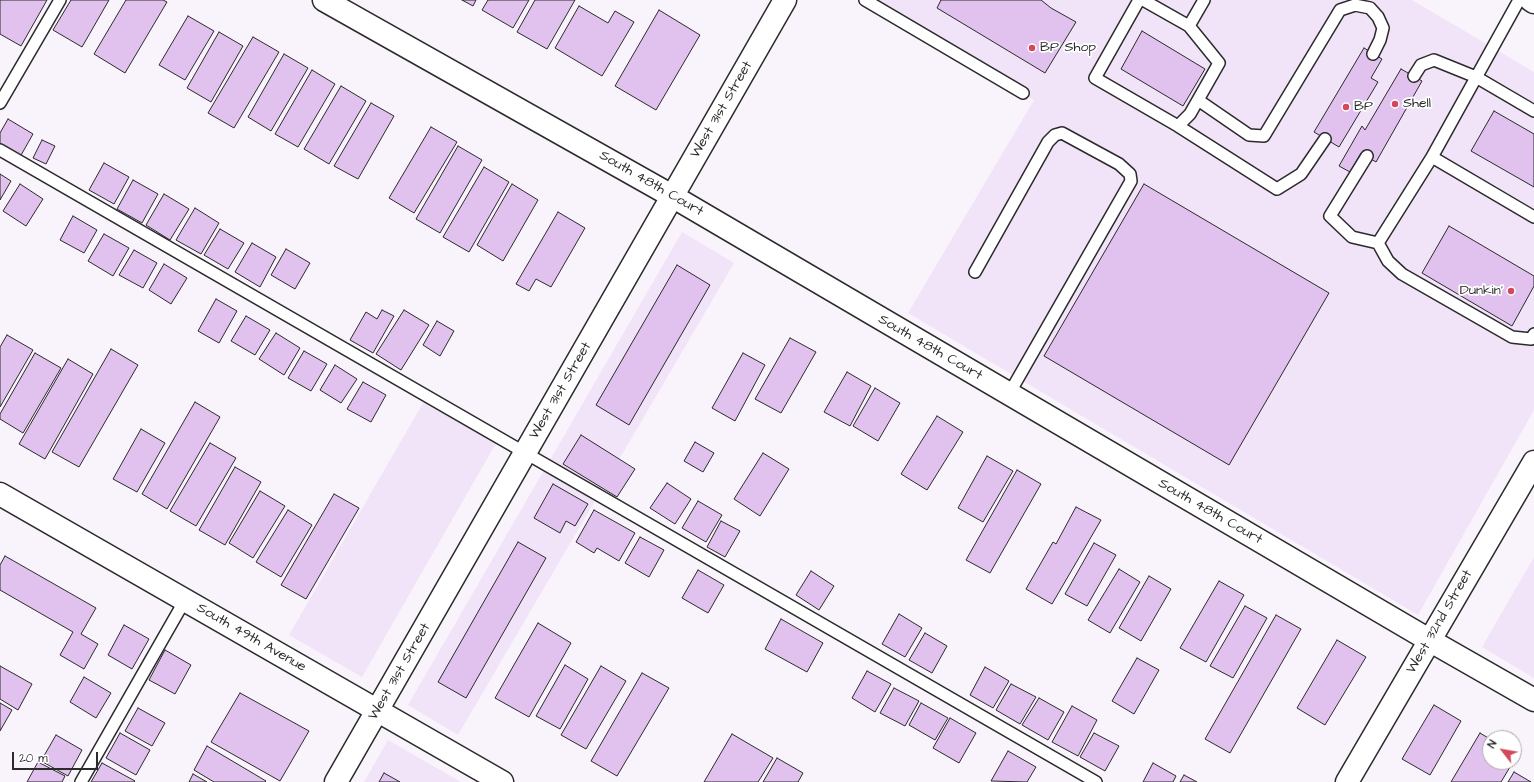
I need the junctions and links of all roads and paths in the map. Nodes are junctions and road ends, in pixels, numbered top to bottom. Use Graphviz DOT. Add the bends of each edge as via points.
graph roads {
  1 [pos="60,0"];
  2 [pos="324,0"];
  3 [pos="785,0"];
  4 [pos="865,0"];
  5 [pos="1139,0"];
  6 [pos="1143,0"];
  7 [pos="1204,0"];
  8 [pos="1519,0"];
  9 [pos="1531,0"];
  10 [pos="1534,2"];
  11 [pos="1189,26"];
  12 [pos="1373,54"];
  13 [pos="1414,76"];
  14 [pos="1476,77"];
  15 [pos="1023,93"];
  16 [pos="1198,100"];
  17 [pos="0,103"];
  18 [pos="1534,111"];
  19 [pos="1178,126"];
  20 [pos="1325,139"];
  21 [pos="0,150"];
  22 [pos="1367,156"];
  23 [pos="1432,157"];
  24 [pos="672,196"];
  25 [pos="1534,217"];
  26 [pos="1378,243"];
  27 [pos="975,272"];
  28 [pos="1534,334"];
  29 [pos="1009,394"];
  30 [pos="525,453"];
  31 [pos="1534,462"];
  32 [pos="0,494"];
  33 [pos="185,600"];
  34 [pos="1429,640"];
  35 [pos="1534,700"];
  36 [pos="378,711"];
  37 [pos="81,782"];
  38 [pos="336,782"];
  39 [pos="502,782"];
  40 [pos="1096,782"];
  41 [pos="1347,782"];
  1 -- 17 [label="lane"];
  2 -- 24 [label="street, South 48th Court"];
  3 -- 24 [label="street, West 31st Street"];
  4 -- 15 [label="lane"];
  5 -- 19 [label="lane" via="1095,78"];
  6 -- 11 [label="lane"];
  7 -- 11 [label="lane"];
  8 -- 14 [label="lane"];
  9 -- 10 [label="street"];
  11 -- 16 [label="lane" via="1219,63"];
  12 -- 16 [label="lane" via="1383,28 1370,8 1355,5 1340,10 1264,136 1249,135"];
  13 -- 14 [label="lane" via="1422,64 1434,60"];
  14 -- 18 [label="lane"];
  14 -- 23 [label="lane"];
  16 -- 19 [label="lane" via="1190,114"];
  19 -- 20 [label="lane" via="1278,189 1301,174"];
  21 -- 30 [label="lane"];
  22 -- 26 [label="lane" via="1330,216 1352,237"];
  23 -- 25 [label="lane"];
  23 -- 26 [label="lane"];
  24 -- 29 [label="street, South 48th Court"];
  24 -- 30 [label="street, West 31st Street"];
  26 -- 28 [label="lane" via="1388,261 1402,274 1512,337 1531,339"];
  27 -- 29 [label="lane" via="1048,142 1055,135 1062,133 1119,164 1130,174 1131,181"];
  29 -- 34 [label="street, South 48th Court"];
  30 -- 36 [label="street, West 31st Street"];
  30 -- 40 [label="lane"];
  31 -- 34 [label="street, West 32nd Street"];
  32 -- 33 [label="street, South 49th Avenue"];
  33 -- 36 [label="street, South 49th Avenue"];
  33 -- 37 [label="lane"];
  34 -- 35 [label="street, South 48th Court"];
  34 -- 41 [label="street, West 32nd Street"];
  36 -- 38 [label="street, West 31st Street"];
  36 -- 39 [label="street, South 49th Avenue"];
}
